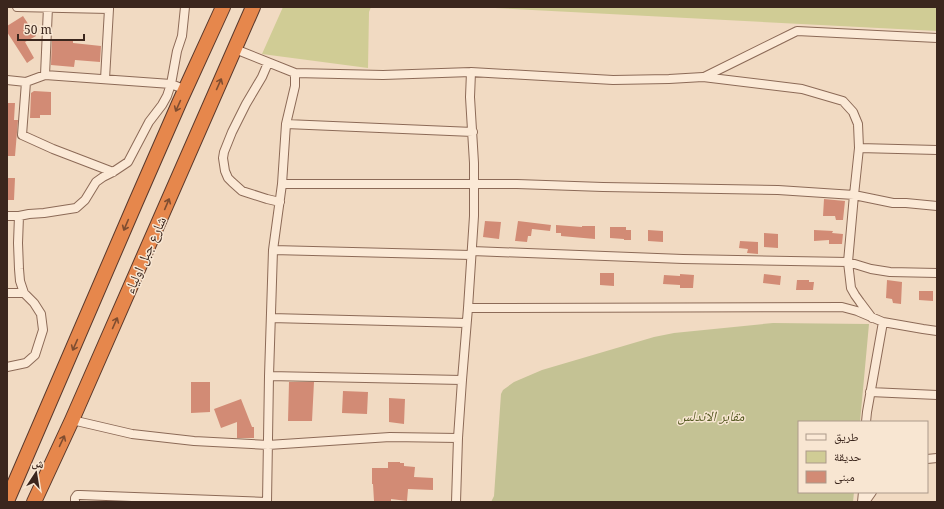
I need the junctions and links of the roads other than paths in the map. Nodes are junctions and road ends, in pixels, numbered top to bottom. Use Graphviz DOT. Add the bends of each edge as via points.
graph roads {
  1 [pos="17,7"];
  2 [pos="48,7"];
  3 [pos="185,7"];
  4 [pos="224,7"];
  5 [pos="253,7"];
  6 [pos="109,8"];
  7 [pos="937,38"];
  8 [pos="235,49"];
  9 [pos="268,63"];
  10 [pos="471,72"];
  11 [pos="295,74"];
  12 [pos="45,75"];
  13 [pos="703,77"];
  14 [pos="105,79"];
  15 [pos="7,80"];
  16 [pos="26,82"];
  17 [pos="171,84"];
  18 [pos="186,90"];
  19 [pos="286,124"];
  20 [pos="473,132"];
  21 [pos="859,148"];
  22 [pos="937,150"];
  23 [pos="113,172"];
  24 [pos="282,184"];
  25 [pos="474,184"];
  26 [pos="854,194"];
  27 [pos="280,202"];
  28 [pos="937,206"];
  29 [pos="7,216"];
  30 [pos="19,216"];
  31 [pos="273,250"];
  32 [pos="472,253"];
  33 [pos="848,262"];
  34 [pos="937,273"];
  35 [pos="24,292"];
  36 [pos="7,293"];
  37 [pos="468,308"];
  38 [pos="271,318"];
  39 [pos="872,318"];
  40 [pos="883,322"];
  41 [pos="466,323"];
  42 [pos="937,331"];
  43 [pos="7,367"];
  44 [pos="269,376"];
  45 [pos="462,380"];
  46 [pos="870,392"];
  47 [pos="937,395"];
  48 [pos="72,420"];
  49 [pos="866,421"];
  50 [pos="458,438"];
  51 [pos="268,445"];
  52 [pos="871,493"];
  53 [pos="7,501"];
  54 [pos="34,502"];
  55 [pos="75,502"];
  56 [pos="266,502"];
  57 [pos="456,502"];
  58 [pos="866,502"];
  1 -- 2 [label="street"];
  2 -- 6 [label="street"];
  2 -- 12 [label="street"];
  3 -- 17 [label="street" via="182,36"];
  4 -- 18 [label="highway, شارع جبل اولياء"];
  5 -- 8 [label="highway, شارع جبل اولياء"];
  6 -- 14 [label="street"];
  7 -- 13 [label="street" via="797,31"];
  8 -- 9 [label="street"];
  48 -- 8 [label="highway, شارع جبل اولياء, one-way"];
  9 -- 11 [label="street"];
  9 -- 27 [label="street" via="232,132 223,158 228,178 242,191"];
  10 -- 11 [label="street"];
  10 -- 13 [label="street" via="613,80"];
  10 -- 20 [label="street"];
  11 -- 19 [label="street" via="295,86"];
  12 -- 14 [label="street"];
  12 -- 16 [label="street"];
  13 -- 21 [label="street" via="802,89 843,101 853,112 858,124"];
  14 -- 17 [label="street"];
  15 -- 16 [label="street"];
  16 -- 23 [label="street" via="22,135"];
  17 -- 18 [label="street"];
  17 -- 23 [label="street" via="167,96 149,122 128,162"];
  18 -- 53 [label="highway, شارع جبل اولياء, one-way"];
  19 -- 20 [label="street"];
  19 -- 24 [label="street"];
  20 -- 25 [label="street"];
  21 -- 22 [label="street"];
  21 -- 26 [label="street"];
  23 -- 30 [label="street" via="96,182 85,200 76,208"];
  24 -- 25 [label="street"];
  24 -- 27 [label="street"];
  25 -- 26 [label="street"];
  25 -- 32 [label="street"];
  26 -- 28 [label="street" via="893,204"];
  26 -- 33 [label="street"];
  27 -- 31 [label="street"];
  29 -- 30 [label="street"];
  30 -- 35 [label="street" via="19,269"];
  31 -- 32 [label="street"];
  31 -- 38 [label="street"];
  32 -- 33 [label="street"];
  32 -- 37 [label="street"];
  33 -- 34 [label="street" via="890,272"];
  33 -- 39 [label="street" via="851,288"];
  35 -- 36 [label="street"];
  35 -- 43 [label="street" via="41,314 43,330 36,355 26,363"];
  37 -- 39 [label="street" via="842,308"];
  37 -- 41 [label="street"];
  38 -- 41 [label="street"];
  38 -- 44 [label="street"];
  39 -- 40 [label="street"];
  40 -- 42 [label="street"];
  40 -- 46 [label="street"];
  41 -- 45 [label="street"];
  44 -- 45 [label="street"];
  44 -- 51 [label="street"];
  45 -- 50 [label="street"];
  46 -- 47 [label="street"];
  46 -- 49 [label="street"];
  48 -- 51 [label="street" via="132,434"];
  54 -- 48 [label="highway, شارع جبل اولياء, one-way"];
  50 -- 51 [label="street" via="390,437"];
  50 -- 57 [label="street"];
  51 -- 56 [label="street"];
  52 -- 58 [label="street"];
  55 -- 56 [label="street" via="77,495"];
}
